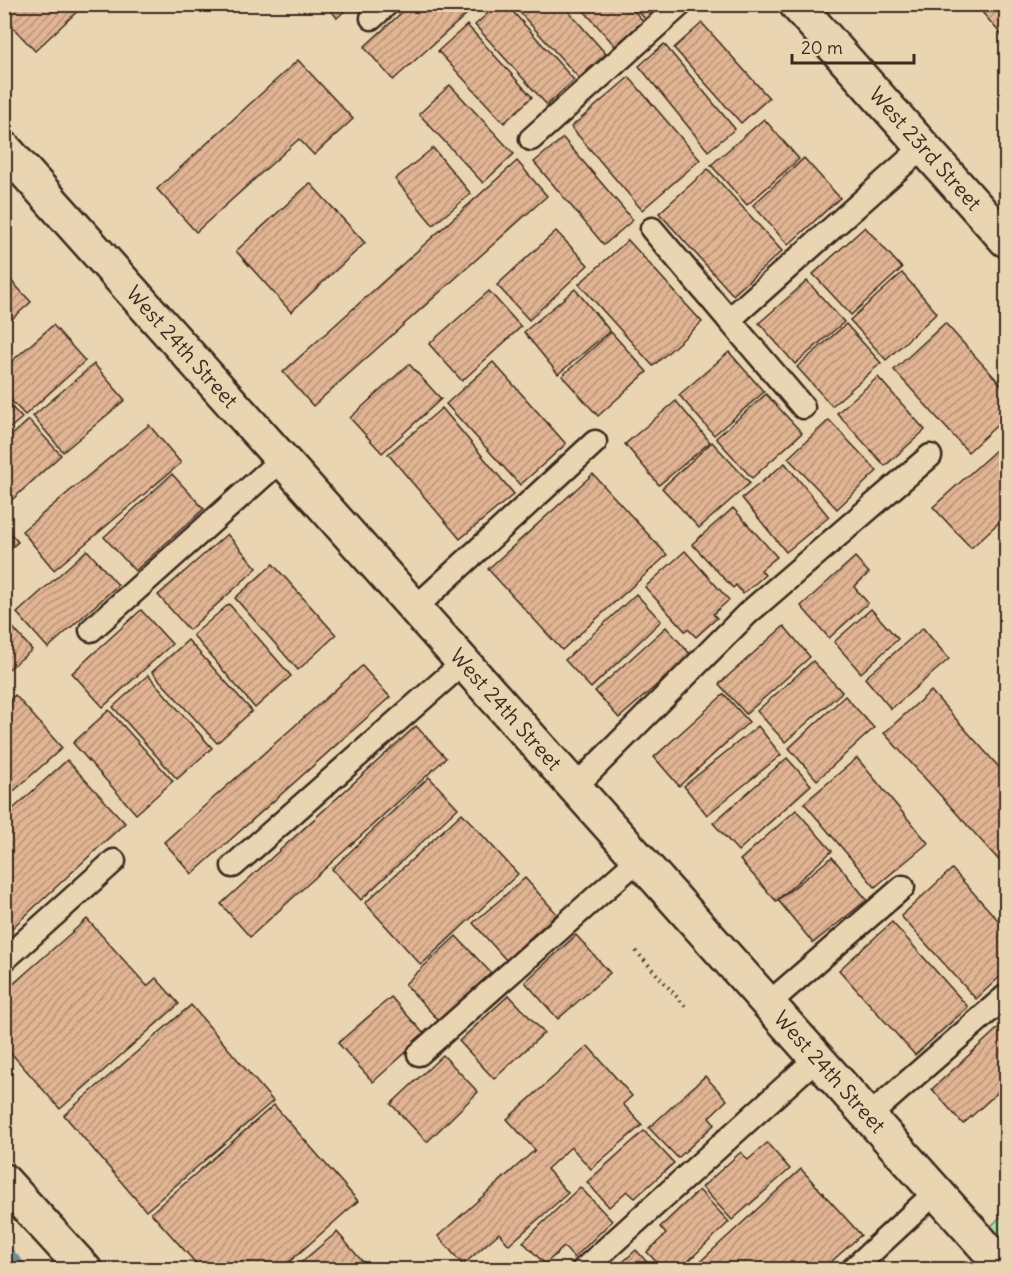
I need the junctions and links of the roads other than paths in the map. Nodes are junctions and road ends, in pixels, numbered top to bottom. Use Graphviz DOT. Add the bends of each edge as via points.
graph roads {
  1 [pos="681,4"];
  2 [pos="796,4"];
  3 [pos="531,139"];
  4 [pos="923,147"];
  5 [pos="4,148"];
  6 [pos="652,229"];
  7 [pos="1006,240"];
  8 [pos="729,320"];
  9 [pos="803,407"];
  10 [pos="595,442"];
  11 [pos="930,456"];
  12 [pos="282,459"];
  13 [pos="415,608"];
  14 [pos="91,630"];
  15 [pos="464,663"];
  16 [pos="574,787"];
  17 [pos="639,859"];
  18 [pos="114,861"];
  19 [pos="233,866"];
  20 [pos="903,886"];
  21 [pos="4,960"];
  22 [pos="1006,996"];
  23 [pos="769,1003"];
  24 [pos="419,1054"];
  25 [pos="818,1057"];
  26 [pos="870,1116"];
  27 [pos="4,1181"];
  28 [pos="936,1192"];
  29 [pos="994,1265"];
  30 [pos="75,1266"];
  31 [pos="583,1269"];
  32 [pos="852,1269"];
  1 -- 3 [label="lane"];
  2 -- 4 [label="street, West 23rd Street"];
  4 -- 7 [label="street, West 23rd Street"];
  4 -- 8 [label="lane"];
  5 -- 12 [label="street, West 24th Street"];
  6 -- 8 [label="lane"];
  8 -- 9 [label="lane"];
  10 -- 13 [label="lane"];
  11 -- 16 [label="lane" via="747,614"];
  12 -- 13 [label="street, West 24th Street"];
  12 -- 14 [label="lane"];
  13 -- 15 [label="street, West 24th Street"];
  15 -- 16 [label="street, West 24th Street"];
  15 -- 19 [label="lane"];
  16 -- 17 [label="street, West 24th Street"];
  17 -- 23 [label="street, West 24th Street"];
  17 -- 24 [label="lane"];
  18 -- 21 [label="lane"];
  20 -- 23 [label="lane"];
  22 -- 26 [label="lane"];
  23 -- 25 [label="street, West 24th Street"];
  25 -- 26 [label="street, West 24th Street"];
  25 -- 31 [label="lane"];
  26 -- 28 [label="street, West 24th Street"];
  27 -- 30 [label="street"];
  28 -- 29 [label="street, West 24th Street"];
  28 -- 32 [label="lane"];
}
